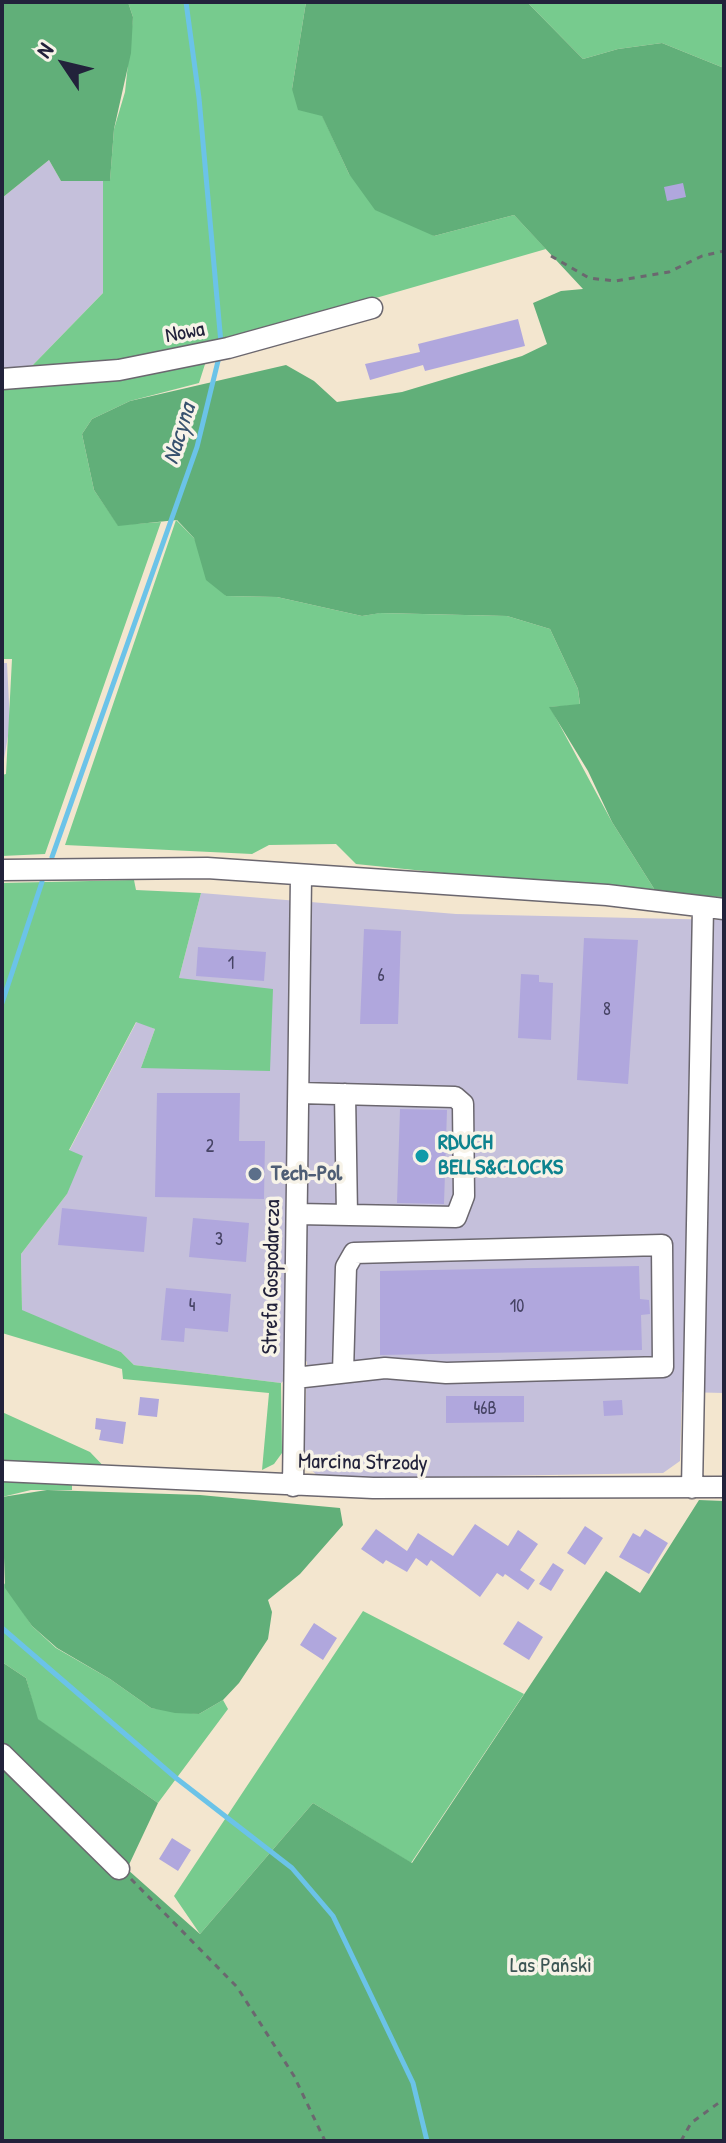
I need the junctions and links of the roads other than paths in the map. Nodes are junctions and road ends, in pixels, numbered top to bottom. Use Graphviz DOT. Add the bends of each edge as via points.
graph roads {
  1 [pos="372,308"];
  2 [pos="2,379"];
  3 [pos="2,870"];
  4 [pos="301,877"];
  5 [pos="703,907"];
  6 [pos="724,909"];
  7 [pos="299,1093"];
  8 [pos="345,1094"];
  9 [pos="297,1214"];
  10 [pos="347,1215"];
  11 [pos="343,1372"];
  12 [pos="295,1378"];
  13 [pos="2,1471"];
  14 [pos="293,1486"];
  15 [pos="724,1487"];
  16 [pos="692,1488"];
  17 [pos="2,1754"];
  18 [pos="119,1869"];
  1 -- 2 [label="street, Nowa" via="220,350 119,370"];
  3 -- 4 [label="street" via="207,868"];
  4 -- 5 [label="street" via="607,895"];
  4 -- 7 [label="street, Strefa Gospodarcza"];
  5 -- 6 [label="street"];
  5 -- 16 [label="street"];
  7 -- 8 [label="street"];
  7 -- 9 [label="street, Strefa Gospodarcza"];
  8 -- 10 [label="street"];
  8 -- 10 [label="street" via="455,1097 463,1104 464,1196 456,1217"];
  9 -- 10 [label="street"];
  9 -- 12 [label="street, Strefa Gospodarcza"];
  11 -- 11 [label="street" via="663,1367 662,1245 354,1253 346,1267"];
  11 -- 12 [label="street"];
  12 -- 14 [label="street, Strefa Gospodarcza"];
  13 -- 14 [label="street, Marcina Strzody"];
  14 -- 16 [label="street, Marcina Strzody"];
  15 -- 16 [label="street, Marcina Strzody"];
  17 -- 18 [label="street"];
}
